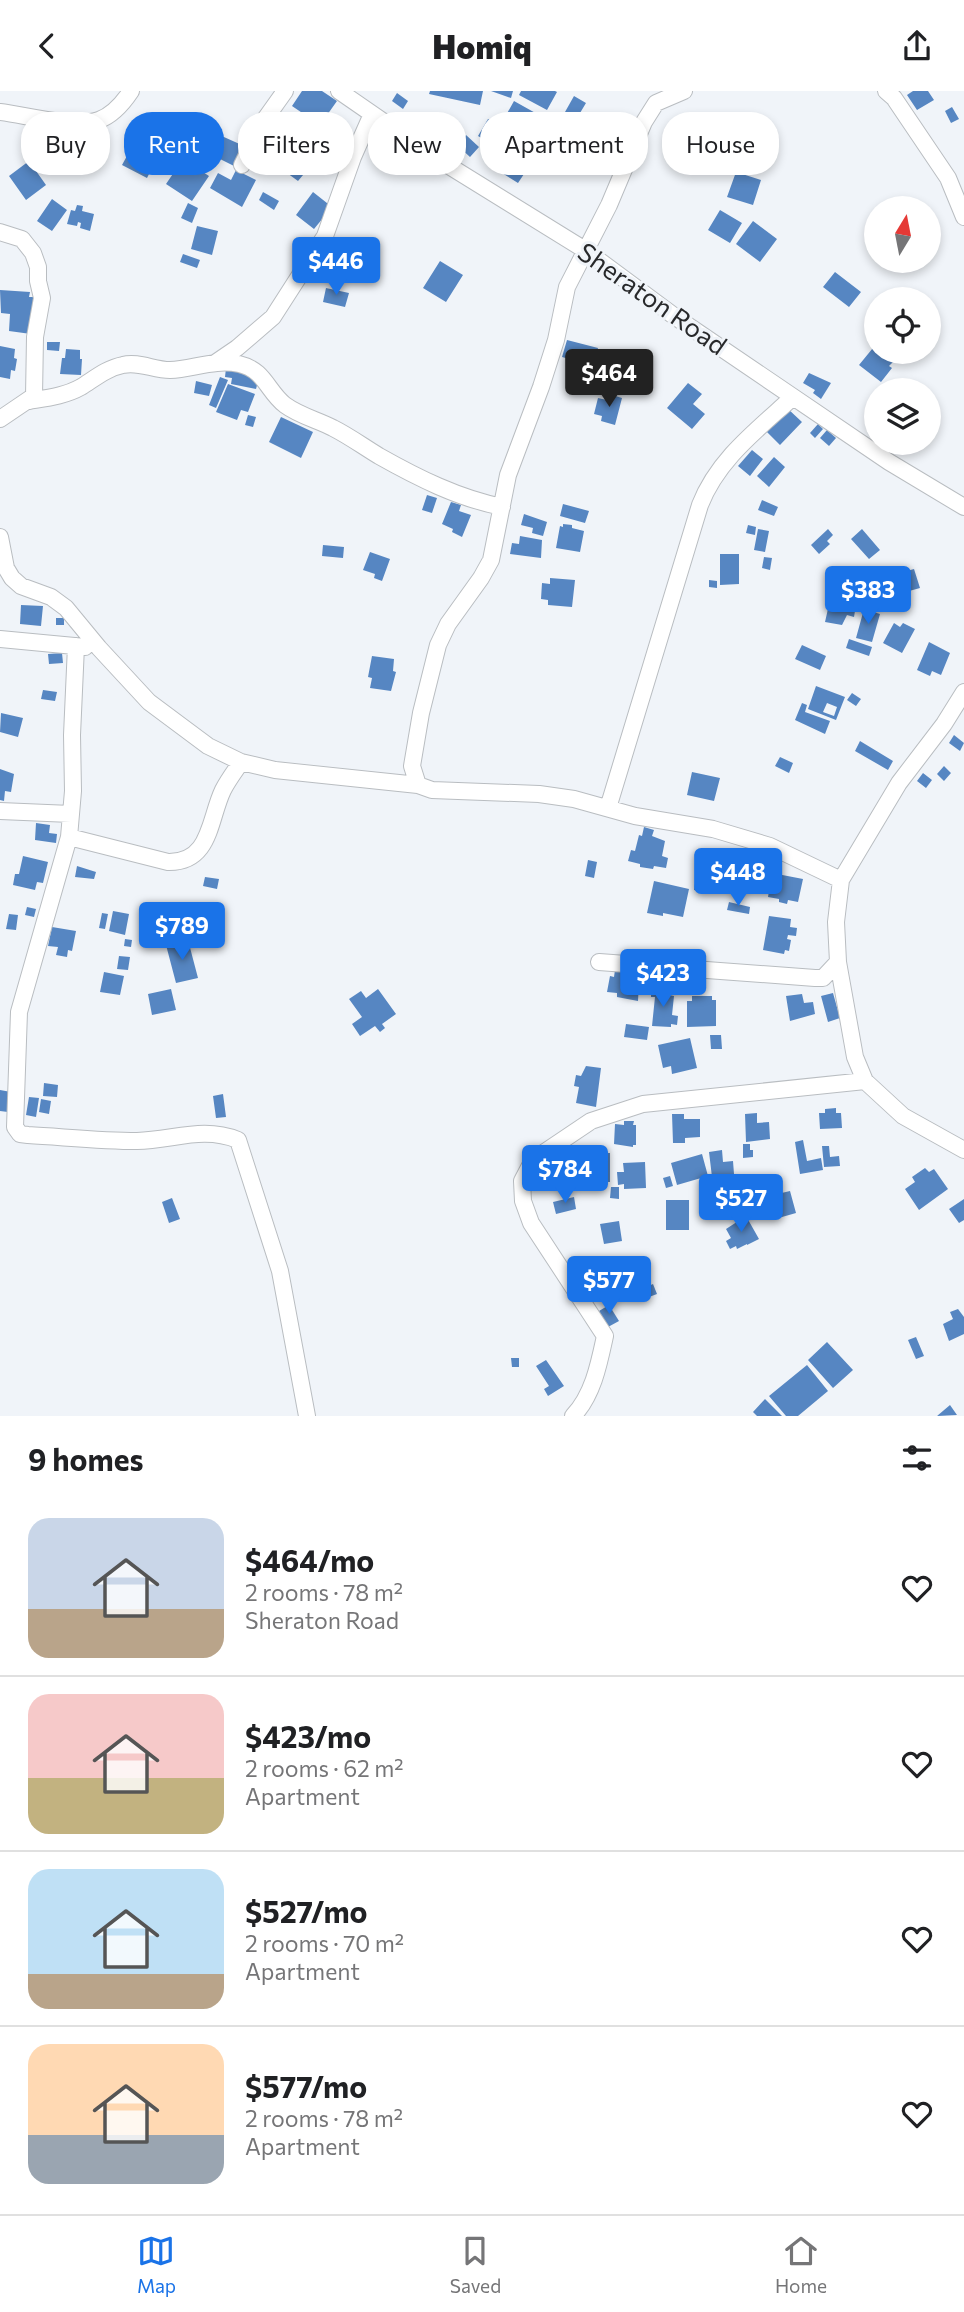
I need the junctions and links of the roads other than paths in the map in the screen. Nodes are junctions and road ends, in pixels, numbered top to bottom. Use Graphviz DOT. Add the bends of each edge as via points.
graph roads {
  1 [pos="131,91"];
  2 [pos="285,91"];
  3 [pos="339,91"];
  4 [pos="684,91"];
  5 [pos="886,91"];
  6 [pos="651,97"];
  7 [pos="0,112"];
  8 [pos="270,112"];
  9 [pos="369,112"];
  10 [pos="368,123"];
  11 [pos="464,175"];
  12 [pos="964,217"];
  13 [pos="0,232"];
  14 [pos="585,250"];
  15 [pos="215,363"];
  16 [pos="793,397"];
  17 [pos="29,401"];
  18 [pos="0,419"];
  19 [pos="502,507"];
  20 [pos="964,507"];
  21 [pos="0,537"];
  22 [pos="0,639"];
  23 [pos="76,646"];
  24 [pos="99,648"];
  25 [pos="964,692"];
  26 [pos="241,762"];
  27 [pos="418,785"];
  28 [pos="608,808"];
  29 [pos="0,811"];
  30 [pos="71,814"];
  31 [pos="69,837"];
  32 [pos="841,880"];
  33 [pos="599,962"];
  34 [pos="838,963"];
  35 [pos="864,1081"];
  36 [pos="7,1115"];
  37 [pos="964,1150"];
  38 [pos="582,1412"];
  39 [pos="307,1416"];
  1 -- 7 [label="street" via="97,121"];
  2 -- 8 [label="street"];
  3 -- 9 [label="street, Sheraton Road"];
  4 -- 6 [label="street"];
  5 -- 12 [label="street" via="948,177"];
  6 -- 14 [label="street" via="609,205"];
  10 -- 15 [label="street" via="325,236 273,317"];
  11 -- 14 [label="street, Sheraton Road"];
  13 -- 17 [label="street" via="22,239 38,267 41,298 35,391"];
  14 -- 16 [label="street, Sheraton Road"];
  14 -- 19 [label="street" via="567,287 556,340 508,475"];
  15 -- 17 [label="street" via="168,370 124,364 78,389"];
  15 -- 19 [label="street" via="251,368 284,405 436,485 472,501"];
  16 -- 20 [label="street, Sheraton Road"];
  16 -- 28 [label="street" via="732,453 708,484"];
  17 -- 18 [label="street"];
  19 -- 27 [label="street" via="491,560 438,645 412,766"];
  21 -- 24 [label="street" via="12,578 66,608"];
  22 -- 23 [label="street"];
  23 -- 24 [label="street"];
  23 -- 30 [label="street"];
  24 -- 26 [label="street" via="149,702 208,746"];
  25 -- 32 [label="street" via="899,783"];
  26 -- 27 [label="street" via="298,773"];
  26 -- 31 [label="street" via="223,791 209,832 190,858 168,862"];
  27 -- 28 [label="street" via="432,790 539,794"];
  28 -- 32 [label="street" via="748,838"];
  29 -- 30 [label="street"];
  30 -- 31 [label="street"];
  31 -- 36 [label="street" via="19,1012"];
  32 -- 34 [label="street"];
  33 -- 34 [label="street" via="815,978 823,978"];
  34 -- 35 [label="street"];
  35 -- 37 [label="street" via="904,1116"];
  35 -- 38 [label="street" via="643,1104 591,1121 533,1160 522,1181 531,1223 605,1336"];
  36 -- 39 [label="street" via="20,1134 28,1135 136,1141 221,1133 239,1140 280,1272"];
}
